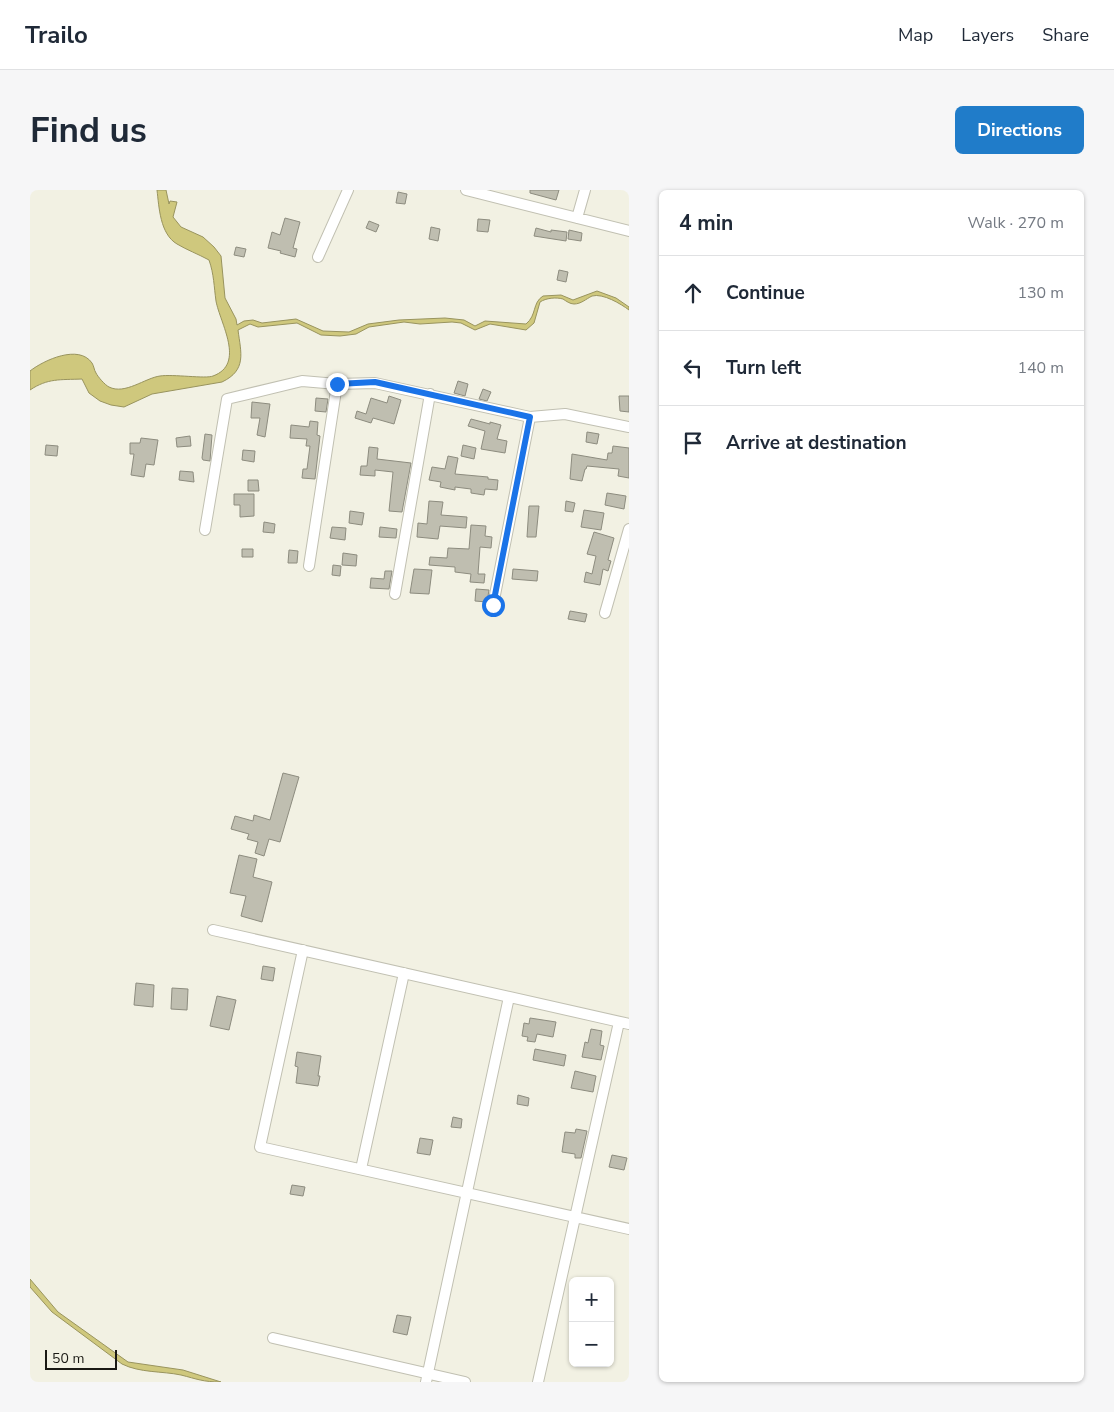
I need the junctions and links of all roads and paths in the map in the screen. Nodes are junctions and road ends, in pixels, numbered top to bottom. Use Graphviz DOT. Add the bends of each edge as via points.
graph roads {
  1 [pos="348,190"];
  2 [pos="466,190"];
  3 [pos="585,190"];
  4 [pos="577,218"];
  5 [pos="629,231"];
  6 [pos="318,257"];
  7 [pos="337,384"];
  8 [pos="430,394"];
  9 [pos="530,417"];
  10 [pos="629,427"];
  11 [pos="629,529"];
  12 [pos="205,530"];
  13 [pos="308,566"];
  14 [pos="395,594"];
  15 [pos="493,605"];
  16 [pos="605,613"];
  17 [pos="213,930"];
  18 [pos="303,950"];
  19 [pos="404,973"];
  20 [pos="509,997"];
  21 [pos="624,1023"];
  22 [pos="361,1169"];
  23 [pos="466,1193"];
  24 [pos="575,1217"];
  25 [pos="629,1230"];
  26 [pos="273,1338"];
  27 [pos="427,1378"];
  28 [pos="465,1382"];
  29 [pos="538,1382"];
  1 -- 6 [label="street"];
  2 -- 4 [label="street"];
  3 -- 4 [label="street"];
  4 -- 5 [label="street"];
  7 -- 8 [label="street" via="375,382"];
  7 -- 12 [label="street" via="302,381 227,399"];
  7 -- 13 [label="street"];
  8 -- 9 [label="street"];
  8 -- 14 [label="street"];
  9 -- 10 [label="street" via="565,414"];
  9 -- 15 [label="street"];
  11 -- 16 [label="street"];
  17 -- 18 [label="street"];
  18 -- 19 [label="street"];
  18 -- 22 [label="street" via="260,1147"];
  19 -- 20 [label="street"];
  19 -- 22 [label="street"];
  20 -- 21 [label="street"];
  20 -- 23 [label="street"];
  21 -- 24 [label="street"];
  22 -- 23 [label="street"];
  23 -- 24 [label="street"];
  23 -- 27 [label="street"];
  24 -- 25 [label="street"];
  24 -- 29 [label="street"];
  26 -- 27 [label="street"];
  27 -- 28 [label="street"];
}
